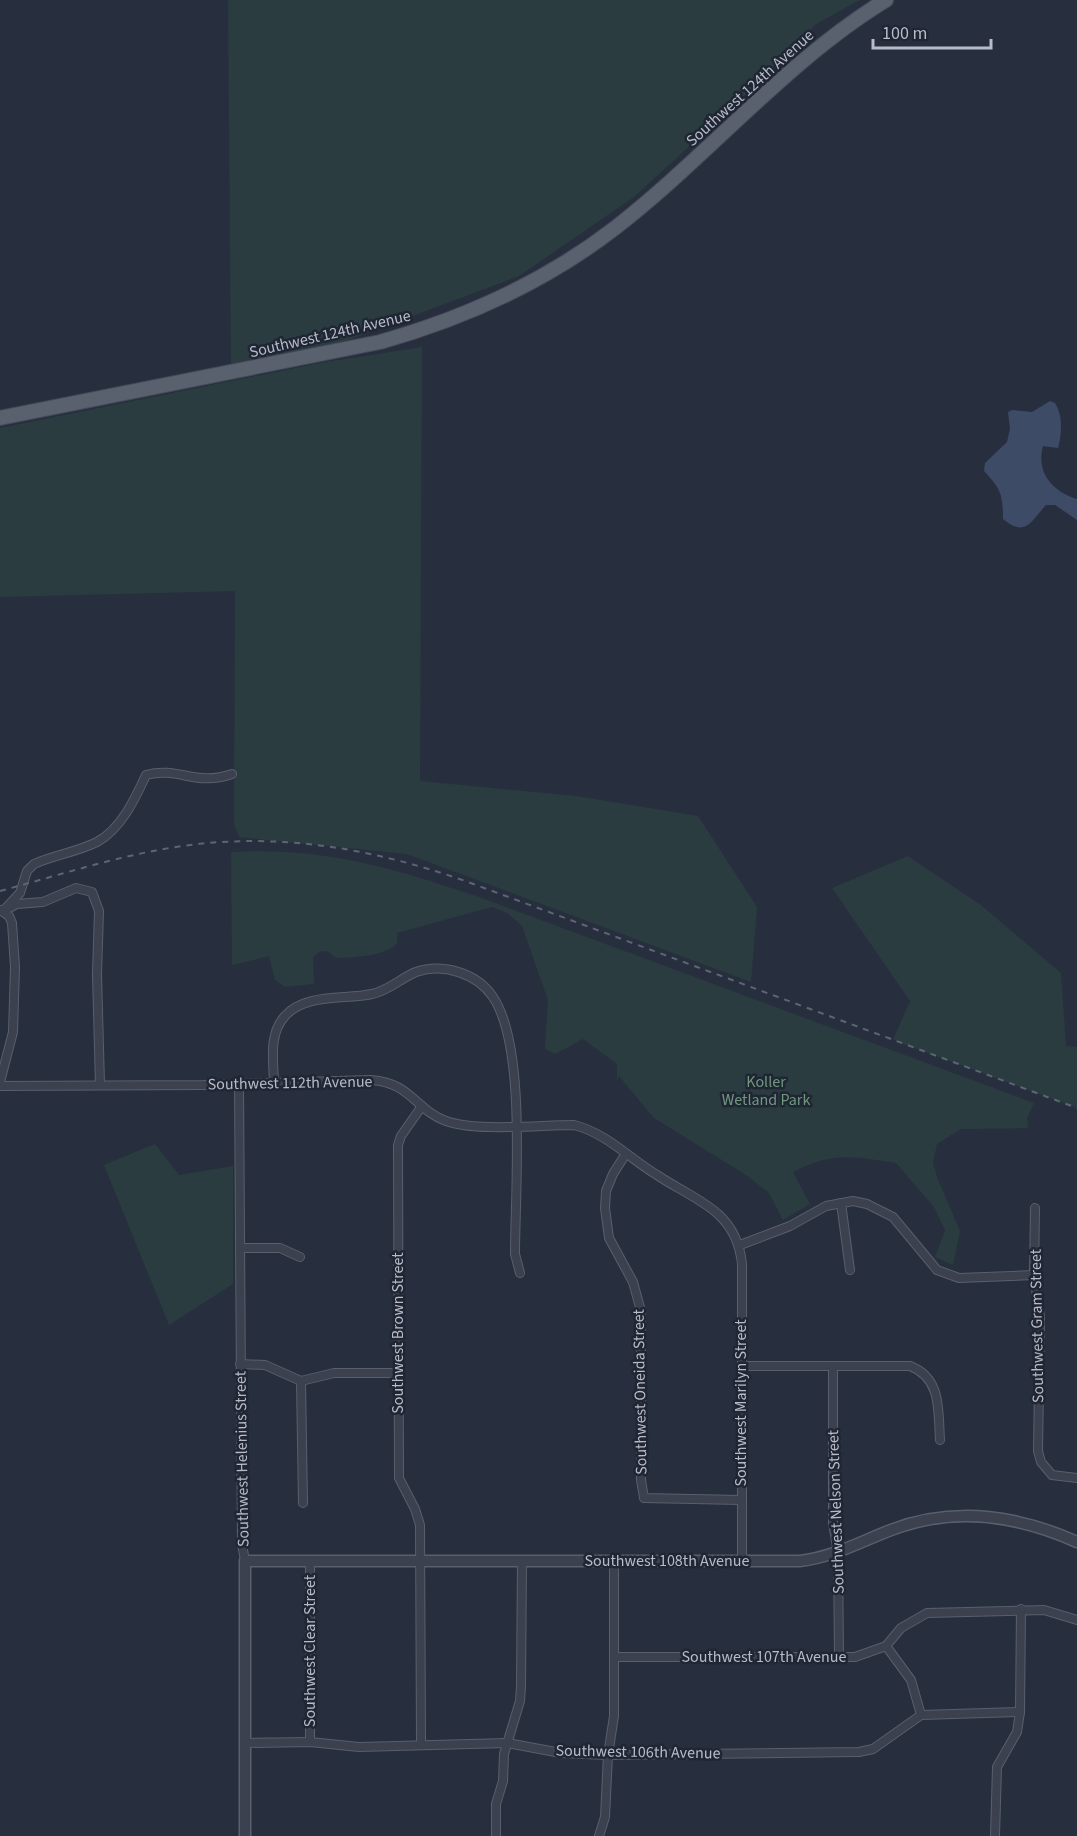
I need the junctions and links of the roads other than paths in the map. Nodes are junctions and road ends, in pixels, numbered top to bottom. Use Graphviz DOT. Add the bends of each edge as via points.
graph roads {
  1 [pos="886,0"];
  2 [pos="0,418"];
  3 [pos="232,774"];
  4 [pos="2,911"];
  5 [pos="274,1081"];
  6 [pos="239,1082"];
  7 [pos="0,1084"];
  8 [pos="100,1084"];
  9 [pos="422,1106"];
  10 [pos="515,1126"];
  11 [pos="626,1155"];
  12 [pos="841,1203"];
  13 [pos="1035,1208"];
  14 [pos="740,1245"];
  15 [pos="241,1248"];
  16 [pos="300,1257"];
  17 [pos="850,1270"];
  18 [pos="520,1274"];
  19 [pos="1034,1275"];
  20 [pos="240,1364"];
  21 [pos="741,1366"];
  22 [pos="833,1367"];
  23 [pos="398,1373"];
  24 [pos="301,1381"];
  25 [pos="940,1440"];
  26 [pos="1077,1478"];
  27 [pos="741,1500"];
  28 [pos="303,1503"];
  29 [pos="1077,1542"];
  30 [pos="838,1552"];
  31 [pos="245,1561"];
  32 [pos="310,1561"];
  33 [pos="421,1561"];
  34 [pos="522,1561"];
  35 [pos="614,1561"];
  36 [pos="742,1561"];
  37 [pos="1021,1610"];
  38 [pos="1077,1620"];
  39 [pos="886,1646"];
  40 [pos="615,1657"];
  41 [pos="838,1657"];
  42 [pos="1020,1712"];
  43 [pos="921,1715"];
  44 [pos="310,1742"];
  45 [pos="246,1743"];
  46 [pos="507,1743"];
  47 [pos="421,1744"];
  48 [pos="608,1755"];
  49 [pos="245,1836"];
  50 [pos="496,1836"];
  51 [pos="599,1836"];
  52 [pos="995,1836"];
  1 -- 2 [label="main road, Southwest 124th Avenue" via="825,44 615,228 505,297 380,342"];
  3 -- 4 [label="street" via="203,780 167,771 146,775 111,832 96,842 34,864 23,878 20,893"];
  4 -- 7 [label="street" via="12,923 15,967 13,1032"];
  4 -- 8 [label="street" via="16,904 43,902 76,888 92,892 99,911"];
  5 -- 6 [label="street, Southwest 112th Avenue"];
  5 -- 9 [label="street, Southwest 112th Avenue" via="380,1080 407,1091"];
  5 -- 10 [label="street" via="275,1034 293,1008 378,993 415,972 440,968 458,972 493,996 513,1057"];
  6 -- 8 [label="street, Southwest 112th Avenue"];
  6 -- 15 [label="street, Southwest Helenius Street"];
  7 -- 8 [label="street, Southwest 112th Avenue"];
  9 -- 10 [label="street, Southwest 112th Avenue" via="460,1125"];
  9 -- 23 [label="street, Southwest Brown Street" via="398,1145"];
  10 -- 11 [label="street, Southwest 112th Avenue" via="574,1125 591,1129"];
  10 -- 18 [label="street" via="515,1254"];
  11 -- 14 [label="street, Southwest 112th Avenue" via="719,1215"];
  11 -- 27 [label="street, Southwest Oneida Street" via="610,1182 605,1208 609,1239 633,1282 641,1311 644,1498"];
  12 -- 14 [label="street"];
  12 -- 17 [label="street"];
  12 -- 19 [label="street" via="867,1204 893,1217 937,1270 959,1278"];
  13 -- 19 [label="street, Southwest Gram Street"];
  14 -- 21 [label="street, Southwest Marilyn Street"];
  15 -- 16 [label="street" via="280,1248"];
  15 -- 20 [label="street, Southwest Helenius Street"];
  19 -- 26 [label="street, Southwest Gram Street" via="1040,1317 1038,1451 1052,1475"];
  20 -- 24 [label="street" via="265,1365"];
  20 -- 31 [label="street, Southwest Helenius Street"];
  21 -- 22 [label="street"];
  21 -- 27 [label="street, Southwest Marilyn Street"];
  22 -- 25 [label="street" via="897,1365 920,1371 930,1380 937,1397"];
  22 -- 30 [label="street, Southwest Nelson Street" via="833,1523"];
  23 -- 24 [label="street" via="334,1374"];
  23 -- 33 [label="street, Southwest Brown Street" via="399,1478 416,1509"];
  24 -- 28 [label="street"];
  27 -- 36 [label="street, Southwest Marilyn Street"];
  29 -- 30 [label="street, Southwest 108th Avenue" via="1025,1522 964,1516 911,1524"];
  30 -- 36 [label="street, Southwest 108th Avenue" via="800,1561"];
  30 -- 41 [label="street, Southwest Nelson Street"];
  31 -- 32 [label="street, Southwest 108th Avenue"];
  31 -- 45 [label="street, Southwest Helenius Street"];
  32 -- 33 [label="street, Southwest 108th Avenue"];
  32 -- 44 [label="street, Southwest Clear Street"];
  33 -- 34 [label="street, Southwest 108th Avenue"];
  33 -- 47 [label="street, Southwest Brown Street"];
  34 -- 35 [label="street, Southwest 108th Avenue"];
  34 -- 46 [label="street" via="520,1694"];
  35 -- 36 [label="street, Southwest 108th Avenue"];
  35 -- 40 [label="street"];
  37 -- 38 [label="street, Southwest 107th Avenue" via="1058,1612"];
  37 -- 39 [label="street, Southwest 107th Avenue" via="927,1613 901,1628"];
  37 -- 42 [label="street"];
  39 -- 41 [label="street, Southwest 107th Avenue" via="865,1655"];
  39 -- 43 [label="street" via="910,1680"];
  40 -- 41 [label="street, Southwest 107th Avenue"];
  40 -- 48 [label="street" via="614,1716"];
  42 -- 43 [label="street"];
  42 -- 52 [label="street" via="1017,1732 997,1767"];
  43 -- 48 [label="street, Southwest 106th Avenue" via="873,1749 859,1752"];
  44 -- 45 [label="street, Southwest 106th Avenue"];
  44 -- 47 [label="street, Southwest 106th Avenue" via="359,1747"];
  45 -- 49 [label="street, Southwest Helenius Street"];
  46 -- 47 [label="street, Southwest 106th Avenue"];
  46 -- 48 [label="street, Southwest 106th Avenue" via="561,1753"];
  46 -- 50 [label="street" via="496,1804"];
  48 -- 51 [label="street" via="605,1817"];
}
